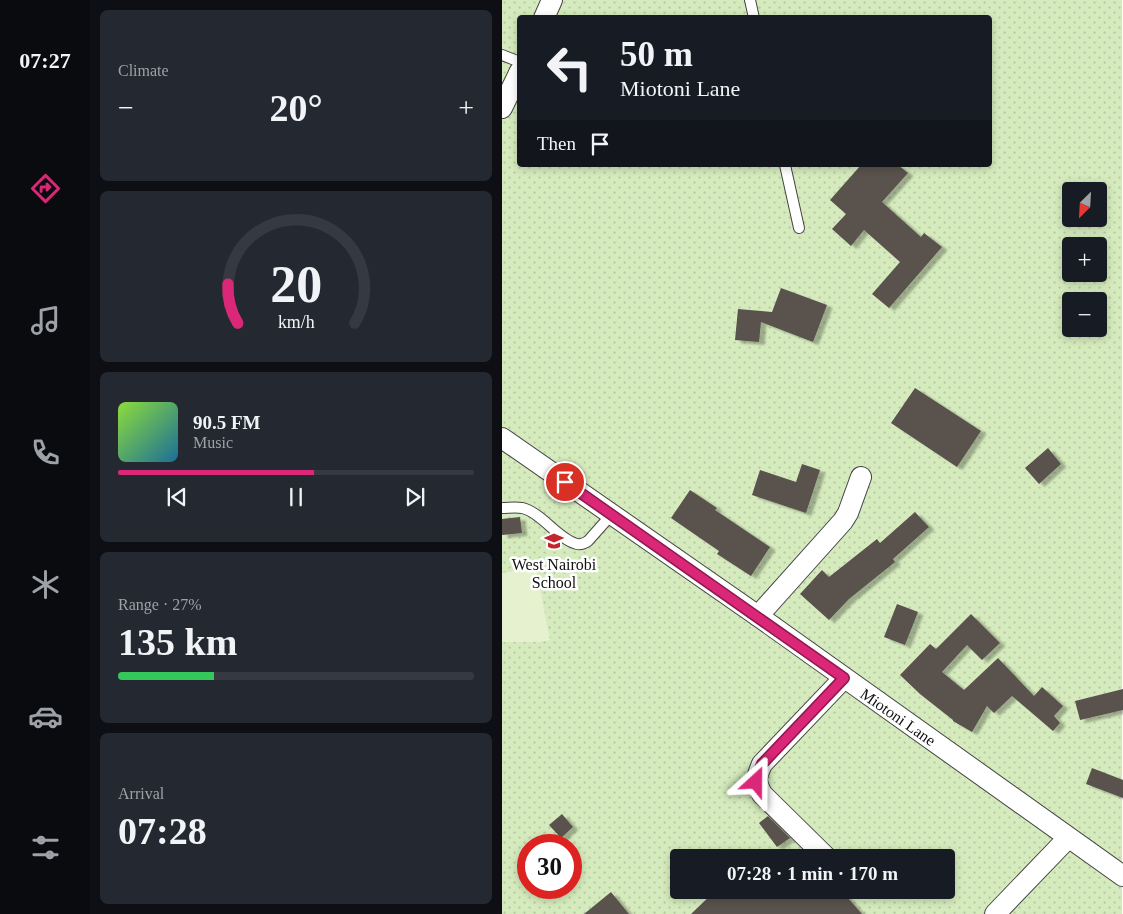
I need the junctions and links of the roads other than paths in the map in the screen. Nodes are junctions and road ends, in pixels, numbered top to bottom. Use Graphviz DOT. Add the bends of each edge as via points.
graph roads {
  1 [pos="552,0"];
  2 [pos="750,0"];
  3 [pos="545,15"];
  4 [pos="753,15"];
  5 [pos="502,55"];
  6 [pos="517,61"];
  7 [pos="517,77"];
  8 [pos="502,108"];
  9 [pos="785,167"];
  10 [pos="799,228"];
  11 [pos="502,438"];
  12 [pos="861,477"];
  13 [pos="502,508"];
  14 [pos="612,514"];
  15 [pos="758,616"];
  16 [pos="844,678"];
  17 [pos="1068,838"];
  18 [pos="818,849"];
  19 [pos="1122,876"];
  20 [pos="995,914"];
  1 -- 3 [label="street"];
  2 -- 4 [label="lane"];
  5 -- 6 [label="lane"];
  7 -- 8 [label="street"];
  9 -- 10 [label="lane"];
  11 -- 14 [label="street, Miotoni Lane"];
  12 -- 15 [label="street" via="843,521"];
  13 -- 14 [label="lane" via="522,508 578,544 588,541"];
  14 -- 15 [label="street, Miotoni Lane"];
  15 -- 16 [label="street, Miotoni Lane"];
  16 -- 17 [label="street, Miotoni Lane"];
  16 -- 18 [label="street" via="762,764 757,775 756,782 762,794"];
  17 -- 19 [label="street, Miotoni Lane"];
  17 -- 20 [label="street"];
}
